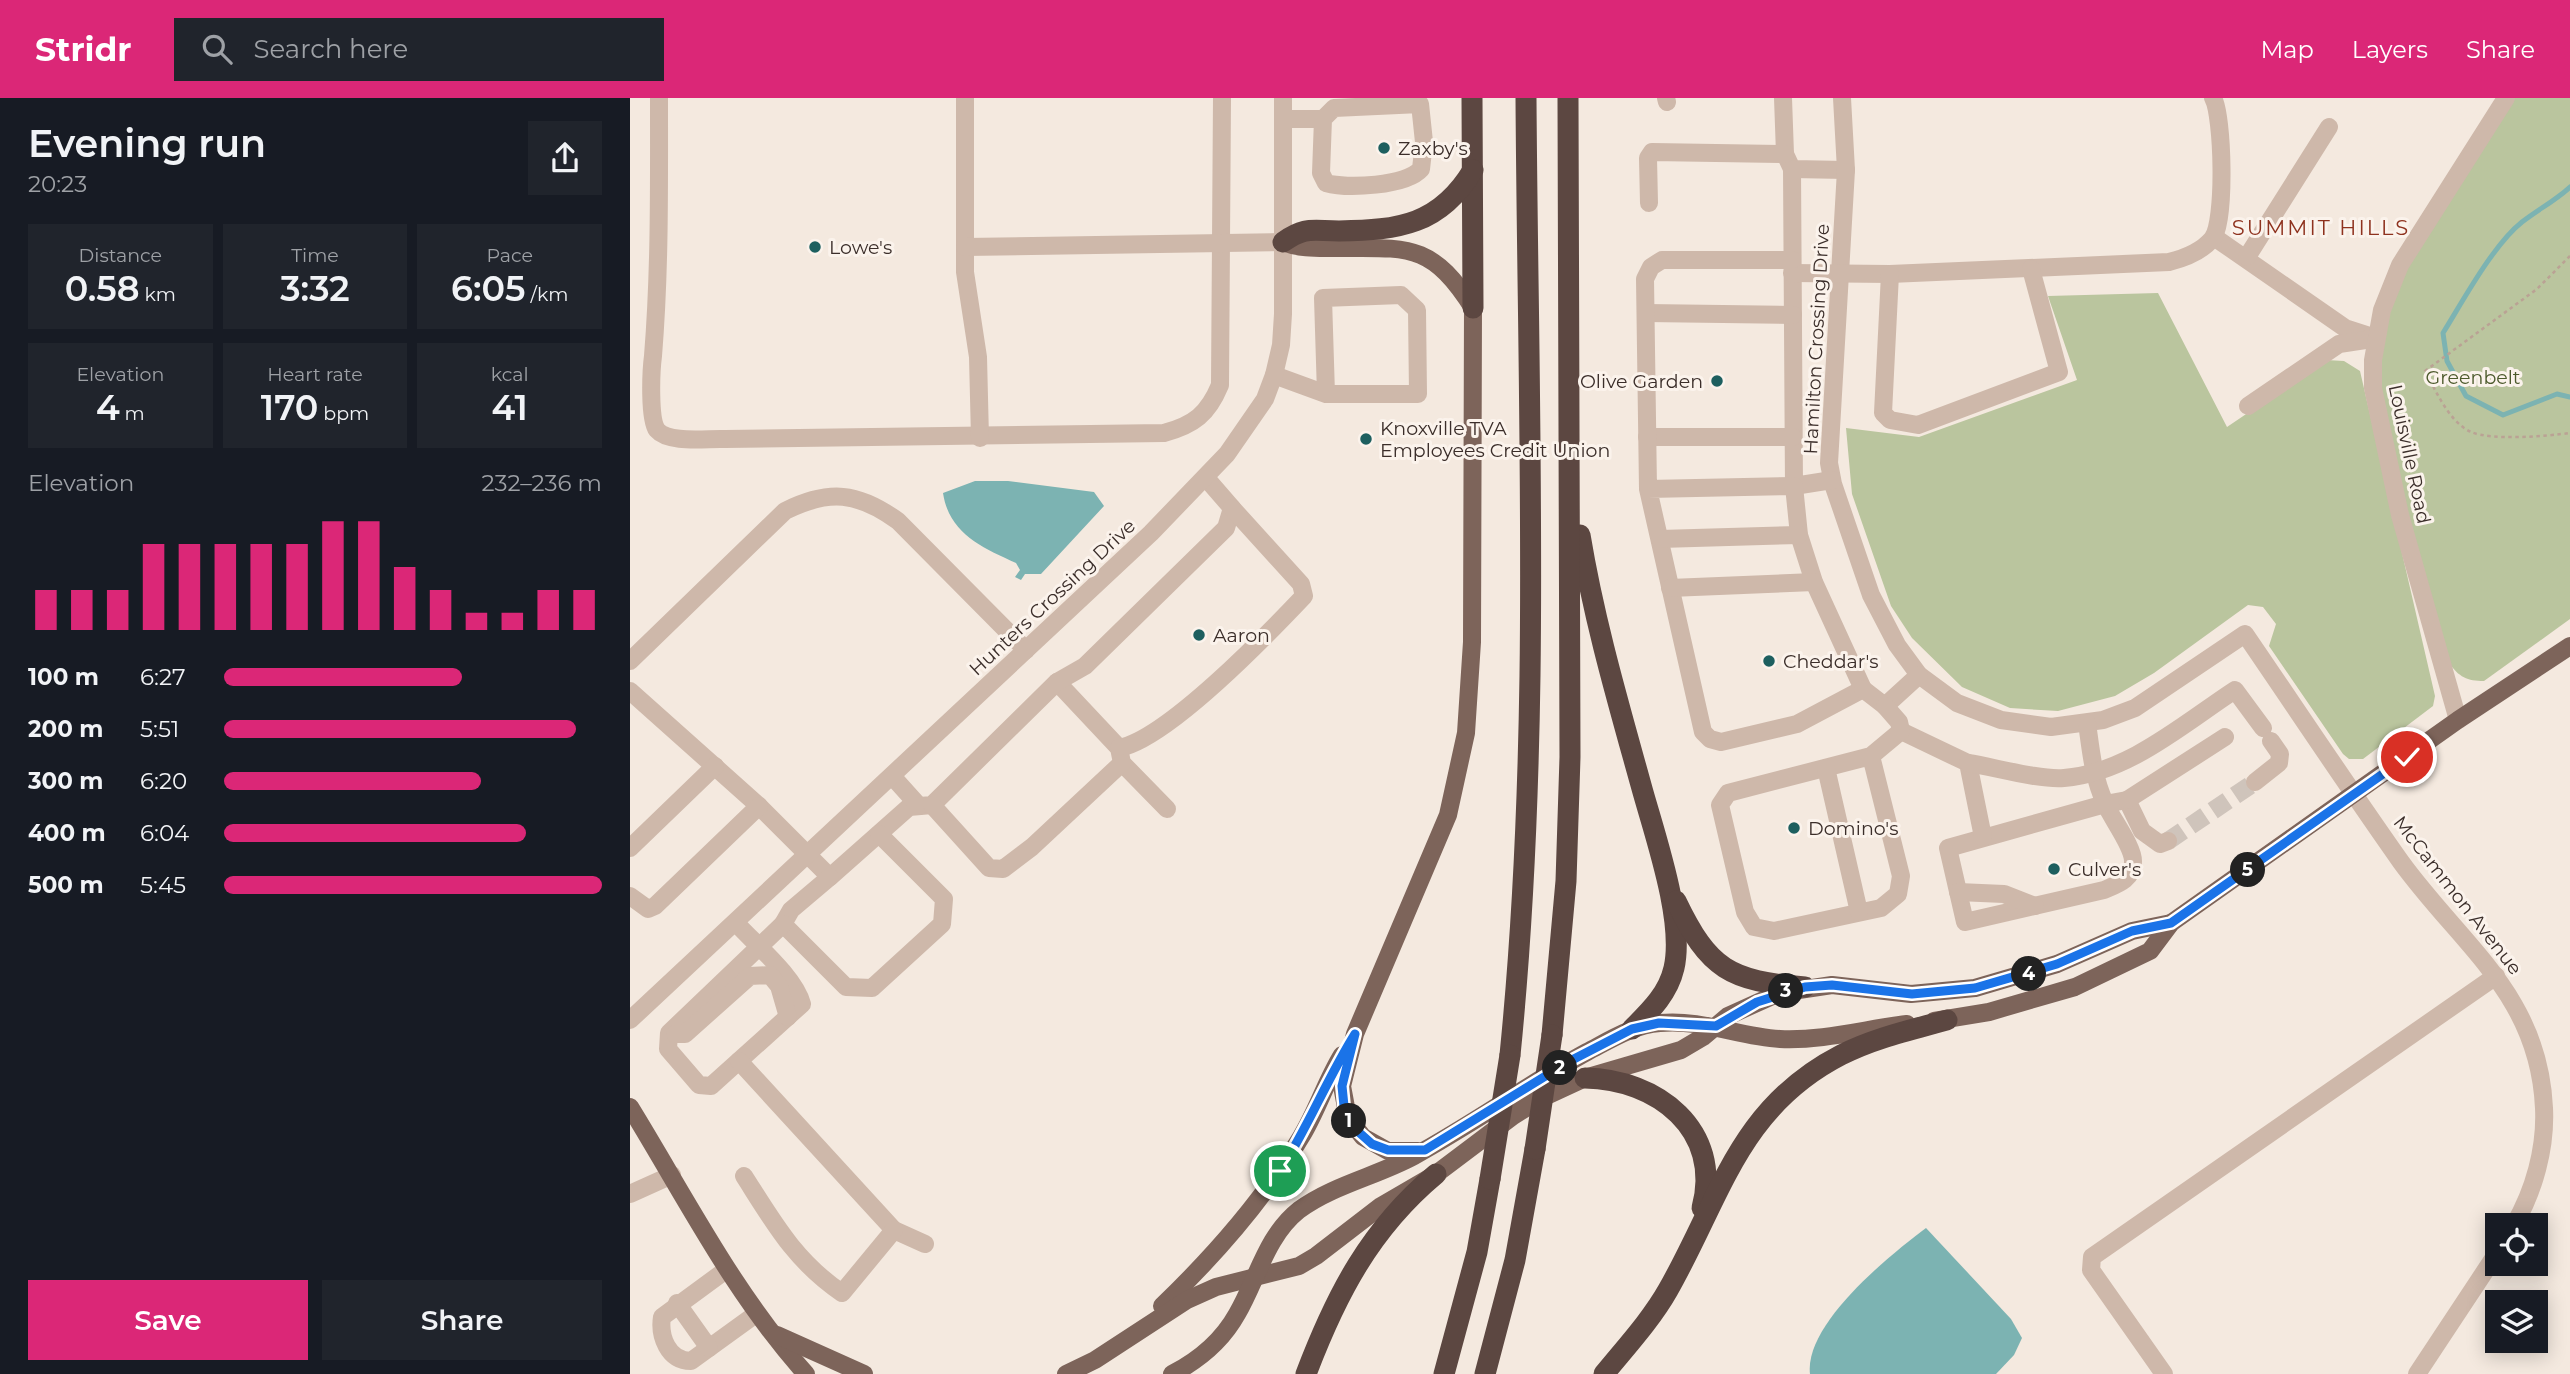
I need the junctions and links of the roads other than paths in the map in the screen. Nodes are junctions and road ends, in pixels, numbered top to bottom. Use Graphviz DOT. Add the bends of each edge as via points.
graph roads {
  1 [pos="659,98"];
  2 [pos="965,98"];
  3 [pos="1222,98"];
  4 [pos="1283,98"];
  5 [pos="1472,98"];
  6 [pos="1526,98"];
  7 [pos="1568,98"];
  8 [pos="1783,98"];
  9 [pos="1842,98"];
  10 [pos="2213,98"];
  11 [pos="2506,98"];
  12 [pos="1283,119"];
  13 [pos="1323,123"];
  14 [pos="2329,127"];
  15 [pos="1788,161"];
  16 [pos="1472,170"];
  17 [pos="1846,170"];
  18 [pos="1648,203"];
  19 [pos="2214,237"];
  20 [pos="1283,242"];
  21 [pos="1222,245"];
  22 [pos="965,247"];
  23 [pos="2247,257"];
  24 [pos="1792,267"];
  25 [pos="2031,269"];
  26 [pos="1840,272"];
  27 [pos="1890,274"];
  28 [pos="1473,307"];
  29 [pos="1646,313"];
  30 [pos="1793,315"];
  31 [pos="2376,338"];
  32 [pos="1274,374"];
  33 [pos="1326,394"];
  34 [pos="2248,406"];
  35 [pos="1647,437"];
  36 [pos="1794,437"];
  37 [pos="980,438"];
  38 [pos="1206,478"];
  39 [pos="1570,478"];
  40 [pos="1832,480"];
  41 [pos="1794,486"];
  42 [pos="1648,489"];
  43 [pos="1231,508"];
  44 [pos="1799,535"];
  45 [pos="1660,539"];
  46 [pos="1814,582"];
  47 [pos="1670,588"];
  48 [pos="2570,646"];
  49 [pos="1026,650"];
  50 [pos="630,661"];
  51 [pos="1919,674"];
  52 [pos="1057,682"];
  53 [pos="1863,689"];
  54 [pos="630,691"];
  55 [pos="1885,706"];
  56 [pos="2459,720"];
  57 [pos="2087,723"];
  58 [pos="1900,731"];
  59 [pos="2225,737"];
  60 [pos="1121,755"];
  61 [pos="1871,756"];
  62 [pos="1968,763"];
  63 [pos="715,766"];
  64 [pos="1826,768"];
  65 [pos="2093,771"];
  66 [pos="892,776"];
  67 [pos="2255,782"];
  68 [pos="2356,794"];
  69 [pos="2127,800"];
  70 [pos="2105,804"];
  71 [pos="759,806"];
  72 [pos="926,806"];
  73 [pos="1167,809"];
  74 [pos="879,834"];
  75 [pos="1983,837"];
  76 [pos="2168,841"];
  77 [pos="630,848"];
  78 [pos="808,854"];
  79 [pos="830,877"];
  80 [pos="1667,884"];
  81 [pos="1958,891"];
  82 [pos="630,896"];
  83 [pos="2035,906"];
  84 [pos="1859,912"];
  85 [pos="736,923"];
  86 [pos="783,923"];
  87 [pos="2171,923"];
  88 [pos="758,948"];
  89 [pos="2496,976"];
  90 [pos="1805,987"];
  91 [pos="788,1017"];
  92 [pos="630,1020"];
  93 [pos="1947,1020"];
  94 [pos="1716,1026"];
  95 [pos="1632,1029"];
  96 [pos="669,1033"];
  97 [pos="1355,1034"];
  98 [pos="739,1061"];
  99 [pos="1585,1078"];
  100 [pos="630,1107"];
  101 [pos="1425,1150"];
  102 [pos="1436,1174"];
  103 [pos="672,1175"];
  104 [pos="744,1176"];
  105 [pos="630,1194"];
  106 [pos="2519,1213"];
  107 [pos="894,1230"];
  108 [pos="925,1244"];
  109 [pos="1692,1247"];
  110 [pos="726,1270"];
  111 [pos="2485,1271"];
  112 [pos="1253,1277"];
  113 [pos="677,1303"];
  114 [pos="756,1314"];
  115 [pos="1134,1333"];
  116 [pos="774,1334"];
  117 [pos="709,1349"];
  118 [pos="806,1374"];
  119 [pos="864,1374"];
  120 [pos="1066,1374"];
  121 [pos="1172,1374"];
  122 [pos="1306,1374"];
  123 [pos="1444,1374"];
  124 [pos="1485,1374"];
  125 [pos="1604,1374"];
  126 [pos="2164,1374"];
  127 [pos="2417,1374"];
  1 -- 37 [label="street" via="658,290 651,372 654,426 660,433 725,439"];
  2 -- 22 [label="street"];
  3 -- 21 [label="street"];
  4 -- 12 [label="street, Hunters Crossing Drive"];
  5 -- 16 [label="highway"];
  6 -- 123 [label="highway, bridge" via="1530,753 1524,898 1510,1055 1490,1179 1477,1252"];
  7 -- 39 [label="highway"];
  8 -- 15 [label="street"];
  9 -- 17 [label="street, Hamilton Crossing Drive"];
  10 -- 19 [label="street" via="2222,170 2222,209"];
  11 -- 31 [label="street, Louisville Road" via="2409,248 2390,286"];
  12 -- 13 [label="street"];
  12 -- 20 [label="street, Hunters Crossing Drive"];
  13 -- 13 [label="street" via="1334,108 1420,104 1421,169 1406,181 1326,183 1321,173"];
  14 -- 23 [label="street"];
  15 -- 17 [label="street"];
  15 -- 18 [label="street" via="1652,152 1648,158"];
  15 -- 24 [label="street"];
  16 -- 20 [label="highway" via="1446,205 1418,220 1370,230 1301,230"];
  16 -- 28 [label="highway"];
  17 -- 26 [label="street, Hamilton Crossing Drive"];
  19 -- 23 [label="street"];
  19 -- 25 [label="street" via="2189,257 2169,262"];
  20 -- 21 [label="street"];
  20 -- 28 [label="main road" via="1300,248 1381,247 1424,255 1454,278"];
  20 -- 32 [label="street, Hunters Crossing Drive" via="1281,345"];
  21 -- 22 [label="street"];
  21 -- 37 [label="street" via="1220,385 1202,417 1164,433"];
  22 -- 37 [label="street" via="978,357"];
  23 -- 31 [label="street" via="2345,328"];
  24 -- 26 [label="street"];
  24 -- 29 [label="street" via="1662,260 1651,267 1645,279"];
  24 -- 30 [label="street"];
  25 -- 27 [label="street"];
  25 -- 27 [label="street" via="2059,372 1918,425 1890,420 1883,413"];
  26 -- 27 [label="street"];
  26 -- 40 [label="street, Hamilton Crossing Drive" via="1831,408"];
  28 -- 97 [label="main road" via="1471,655 1466,733 1448,815"];
  29 -- 30 [label="street"];
  29 -- 35 [label="street"];
  30 -- 36 [label="street"];
  31 -- 34 [label="street" via="2339,344"];
  31 -- 56 [label="street, Louisville Road" via="2373,388 2379,423 2400,516"];
  32 -- 33 [label="street"];
  32 -- 38 [label="street, Hunters Crossing Drive" via="1250,425"];
  33 -- 33 [label="street" via="1418,394 1417,310 1411,302 1401,295 1323,298"];
  35 -- 36 [label="street"];
  35 -- 42 [label="street"];
  36 -- 41 [label="street"];
  38 -- 43 [label="street"];
  38 -- 49 [label="street, Hunters Crossing Drive"];
  39 -- 80 [label="highway" via="1596,620"];
  39 -- 124 [label="highway, bridge" via="1569,798 1563,923 1535,1149 1515,1260"];
  40 -- 41 [label="street"];
  40 -- 51 [label="street, Hamilton Crossing Drive" via="1884,625"];
  41 -- 42 [label="street"];
  41 -- 44 [label="street"];
  42 -- 45 [label="street"];
  43 -- 52 [label="street" via="1226,527 1085,666"];
  43 -- 60 [label="street" via="1301,584 1304,596 1181,712"];
  44 -- 45 [label="street"];
  44 -- 46 [label="street"];
  45 -- 47 [label="street"];
  46 -- 47 [label="street"];
  46 -- 53 [label="street"];
  47 -- 53 [label="street" via="1703,732 1710,739 1721,742 1797,724"];
  48 -- 56 [label="main road"];
  49 -- 50 [label="street" via="898,521 875,504 842,495 808,499 785,511"];
  49 -- 66 [label="street, Hunters Crossing Drive"];
  51 -- 55 [label="street"];
  51 -- 57 [label="street, Hamilton Crossing Drive" via="1957,702 2001,720 2051,727"];
  52 -- 60 [label="street"];
  52 -- 72 [label="street"];
  53 -- 55 [label="street"];
  54 -- 63 [label="street"];
  55 -- 58 [label="street" via="1899,722"];
  56 -- 68 [label="main road"];
  57 -- 65 [label="street"];
  57 -- 68 [label="street, Hamilton Crossing Drive" via="2135,708 2245,634"];
  58 -- 61 [label="street"];
  58 -- 62 [label="street"];
  59 -- 69 [label="street"];
  60 -- 72 [label="street" via="1032,847 1003,869 989,868"];
  60 -- 73 [label="street"];
  61 -- 64 [label="street"];
  61 -- 84 [label="street" via="1901,883 1890,902"];
  62 -- 65 [label="street" via="2063,778"];
  62 -- 75 [label="street"];
  63 -- 71 [label="street"];
  63 -- 77 [label="street"];
  64 -- 84 [label="street"];
  64 -- 84 [label="street" via="1728,793 1720,806 1745,912 1754,927 1774,931"];
  65 -- 67 [label="street" via="2129,760 2235,690 2280,754 2279,763"];
  65 -- 70 [label="street"];
  66 -- 72 [label="street"];
  66 -- 78 [label="street, Hunters Crossing Drive"];
  68 -- 87 [label="main road"];
  68 -- 89 [label="street, McCammon Avenue" via="2410,874"];
  69 -- 70 [label="street"];
  69 -- 76 [label="street" via="2142,831 2160,844"];
  70 -- 75 [label="street"];
  70 -- 83 [label="street" via="2134,858 2132,870 2123,882 2104,890"];
  71 -- 78 [label="street"];
  71 -- 82 [label="street" via="655,906 648,909"];
  72 -- 74 [label="street" via="909,807"];
  74 -- 79 [label="street"];
  74 -- 86 [label="street" via="944,900 942,924 872,988 845,986"];
  75 -- 81 [label="street" via="1948,848"];
  78 -- 79 [label="street"];
  78 -- 85 [label="street, Hunters Crossing Drive"];
  79 -- 86 [label="street"];
  80 -- 90 [label="highway" via="1689,929 1712,960 1750,979"];
  80 -- 95 [label="highway" via="1676,943 1674,967 1659,1001"];
  81 -- 83 [label="street" via="2004,894"];
  81 -- 83 [label="street" via="1965,922"];
  85 -- 88 [label="street"];
  85 -- 92 [label="street, Hunters Crossing Drive"];
  86 -- 88 [label="street"];
  87 -- 90 [label="main road" via="2132,931 2057,964 1975,988 1912,994 1832,985"];
  87 -- 93 [label="main road" via="2151,951 2075,988"];
  88 -- 91 [label="street" via="799,990 802,1004"];
  88 -- 96 [label="street"];
  89 -- 106 [label="street, McCammon Avenue" via="2526,1023 2543,1083 2545,1126 2539,1161"];
  89 -- 126 [label="street" via="2092,1257 2091,1270"];
  90 -- 94 [label="main road" via="1757,1002"];
  91 -- 96 [label="street" via="779,986 770,975 760,974 750,976 685,1034"];
  91 -- 98 [label="street"];
  93 -- 94 [label="main road" via="1804,1039 1762,1037"];
  93 -- 109 [label="highway" via="1840,1055 1775,1102 1741,1145"];
  94 -- 95 [label="main road" via="1659,1023"];
  94 -- 99 [label="main road" via="1681,1050"];
  95 -- 101 [label="main road"];
  96 -- 98 [label="street" via="668,1049 699,1085 711,1086"];
  97 -- 101 [label="main road" via="1342,1086 1353,1127 1372,1144 1388,1150"];
  97 -- 115 [label="main road" via="1280,1171 1205,1265"];
  98 -- 107 [label="street"];
  99 -- 102 [label="main road" via="1513,1116"];
  99 -- 109 [label="highway" via="1647,1091 1672,1108 1699,1142 1707,1172"];
  100 -- 103 [label="main road"];
  101 -- 112 [label="main road" via="1297,1212"];
  102 -- 112 [label="main road" via="1381,1206 1299,1266"];
  102 -- 122 [label="highway" via="1405,1199 1379,1229 1335,1304"];
  103 -- 105 [label="street"];
  103 -- 110 [label="main road"];
  104 -- 107 [label="street" via="793,1251 842,1293"];
  107 -- 108 [label="street"];
  109 -- 125 [label="highway" via="1667,1293"];
  110 -- 113 [label="street"];
  110 -- 114 [label="main road"];
  111 -- 127 [label="street"];
  112 -- 115 [label="main road" via="1187,1300"];
  112 -- 121 [label="main road" via="1227,1328 1203,1355"];
  113 -- 117 [label="street"];
  113 -- 117 [label="street" via="662,1317 660,1331 668,1348 684,1361"];
  114 -- 116 [label="main road"];
  114 -- 117 [label="street"];
  115 -- 120 [label="main road"];
  116 -- 118 [label="main road"];
  116 -- 119 [label="main road"];
}
